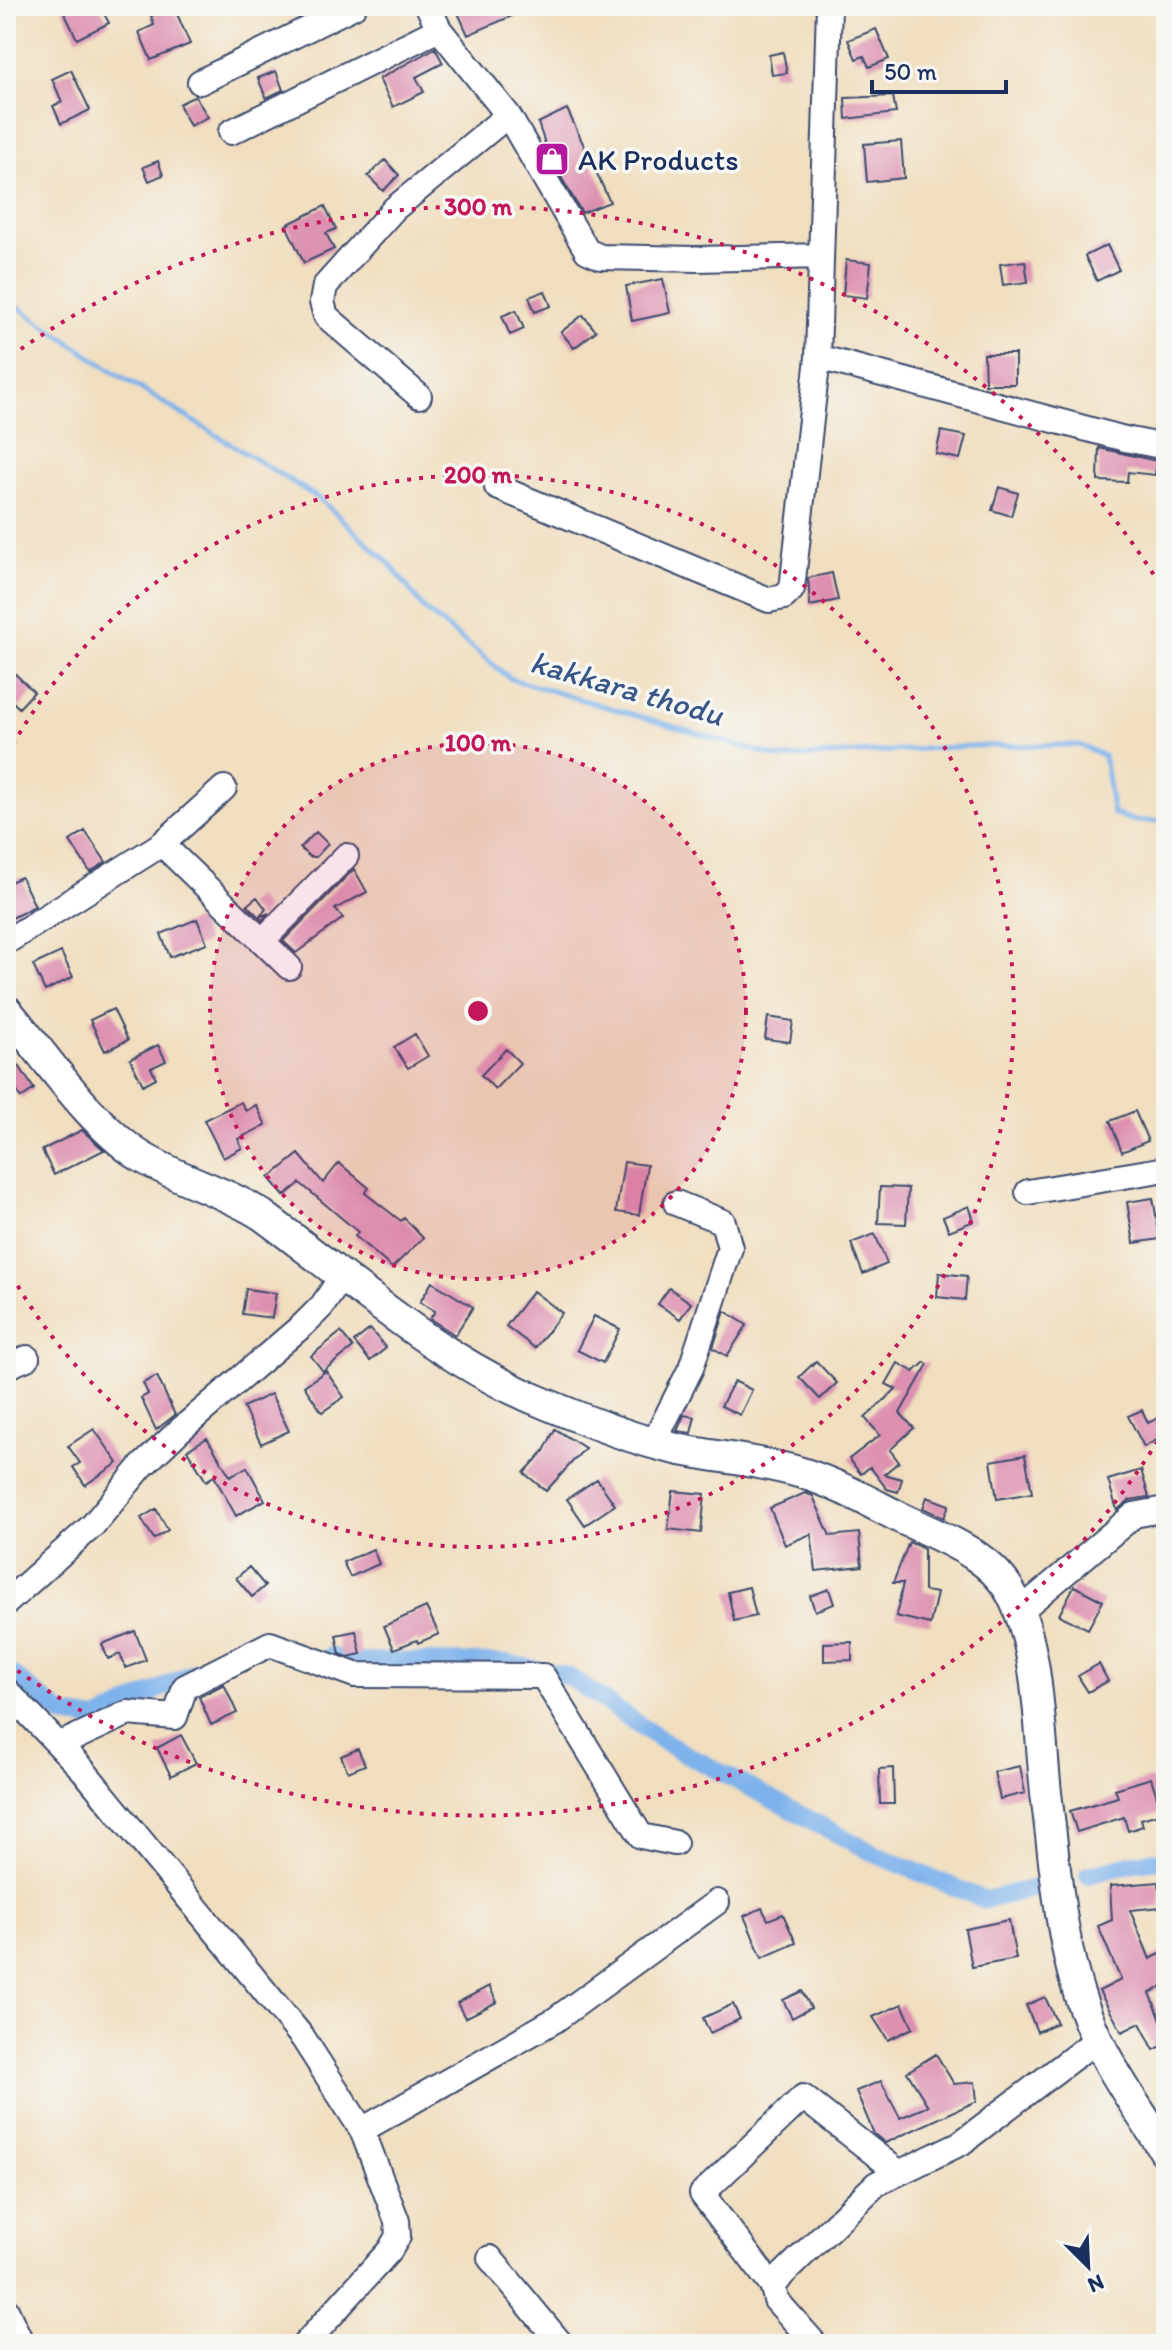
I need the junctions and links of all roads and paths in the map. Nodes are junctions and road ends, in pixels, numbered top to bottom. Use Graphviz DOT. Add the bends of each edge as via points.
graph roads {
  1 [pos="354,6"];
  2 [pos="428,6"];
  3 [pos="829,6"];
  4 [pos="439,29"];
  5 [pos="200,82"];
  6 [pos="508,115"];
  7 [pos="231,132"];
  8 [pos="821,256"];
  9 [pos="818,357"];
  10 [pos="419,396"];
  11 [pos="1166,447"];
  12 [pos="497,487"];
  13 [pos="224,788"];
  14 [pos="162,844"];
  15 [pos="346,856"];
  16 [pos="262,941"];
  17 [pos="6,942"];
  18 [pos="289,967"];
  19 [pos="6,1010"];
  20 [pos="1166,1169"];
  21 [pos="1028,1192"];
  22 [pos="676,1203"];
  23 [pos="343,1275"];
  24 [pos="654,1442"];
  25 [pos="1166,1509"];
  26 [pos="6,1603"];
  27 [pos="1020,1611"];
  28 [pos="6,1690"];
  29 [pos="59,1745"];
  30 [pos="675,1843"];
  31 [pos="717,1902"];
  32 [pos="1099,2038"];
  33 [pos="362,2130"];
  34 [pos="1166,2153"];
  35 [pos="898,2172"];
  36 [pos="490,2258"];
  37 [pos="773,2287"];
  38 [pos="6,2310"];
  39 [pos="22,2344"];
  40 [pos="305,2344"];
  41 [pos="561,2344"];
  42 [pos="815,2344"];
  1 -- 5 [label="street"];
  2 -- 4 [label="street"];
  3 -- 8 [label="street"];
  4 -- 6 [label="street"];
  4 -- 7 [label="street"];
  6 -- 8 [label="street" via="587,251 601,257"];
  6 -- 10 [label="street" via="394,209 325,286 326,316"];
  8 -- 9 [label="street"];
  9 -- 11 [label="street"];
  9 -- 12 [label="street" via="792,589 784,597 769,600"];
  13 -- 14 [label="street"];
  14 -- 16 [label="street"];
  14 -- 17 [label="street"];
  15 -- 16 [label="street"];
  16 -- 18 [label="street"];
  19 -- 23 [label="main road" via="83,1103 136,1153 170,1173 237,1199"];
  20 -- 21 [label="street"];
  22 -- 24 [label="street" via="723,1222 730,1248 691,1368"];
  23 -- 24 [label="main road" via="468,1368 550,1406"];
  23 -- 26 [label="street" via="304,1324 179,1431 93,1525"];
  24 -- 27 [label="main road" via="762,1462 853,1494 970,1553 998,1573"];
  25 -- 27 [label="street" via="1134,1515"];
  27 -- 32 [label="main road" via="1073,1968"];
  28 -- 29 [label="street"];
  29 -- 30 [label="street" via="128,1713 175,1717 185,1687 270,1644 355,1675 543,1676 641,1836"];
  29 -- 33 [label="street" via="303,2038"];
  31 -- 33 [label="street" via="555,2020"];
  32 -- 34 [label="main road"];
  32 -- 35 [label="street" via="961,2143"];
  33 -- 40 [label="street" via="398,2236"];
  35 -- 37 [label="street" via="876,2184"];
  35 -- 37 [label="street" via="803,2097 702,2194"];
  36 -- 41 [label="street"];
  37 -- 42 [label="street" via="776,2300"];
  38 -- 39 [label="street"];
}
